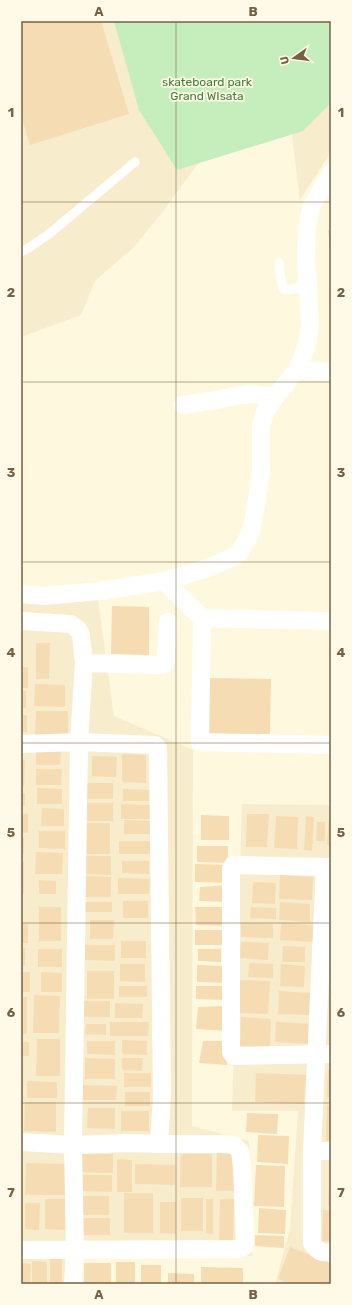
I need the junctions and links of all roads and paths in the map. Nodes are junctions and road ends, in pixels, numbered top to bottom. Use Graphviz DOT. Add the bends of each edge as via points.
graph roads {
  1 [pos="135,162"];
  2 [pos="331,173"];
  3 [pos="21,252"];
  4 [pos="279,263"];
  5 [pos="307,286"];
  6 [pos="297,370"];
  7 [pos="331,372"];
  8 [pos="275,397"];
  9 [pos="183,405"];
  10 [pos="164,581"];
  11 [pos="21,594"];
  12 [pos="202,618"];
  13 [pos="21,621"];
  14 [pos="331,621"];
  15 [pos="168,622"];
  16 [pos="84,663"];
  17 [pos="79,742"];
  18 [pos="21,744"];
  19 [pos="331,744"];
  20 [pos="328,867"];
  21 [pos="326,961"];
  22 [pos="323,1053"];
  23 [pos="21,1142"];
  24 [pos="159,1144"];
  25 [pos="73,1145"];
  26 [pos="312,1151"];
  27 [pos="331,1151"];
  28 [pos="74,1249"];
  29 [pos="21,1250"];
  30 [pos="331,1254"];
  31 [pos="73,1284"];
  1 -- 3 [label="lane" via="48,234"];
  2 -- 5 [label="street" via="310,207 307,229"];
  4 -- 5 [label="lane" via="283,288 287,290"];
  5 -- 6 [label="street" via="310,325 307,345"];
  6 -- 7 [label="street"];
  6 -- 8 [label="street"];
  8 -- 9 [label="street" via="252,394"];
  8 -- 10 [label="street" via="265,412 262,426 261,472 251,532 245,544 240,552 222,563"];
  10 -- 11 [label="street" via="100,591 44,596"];
  10 -- 12 [label="street"];
  12 -- 14 [label="street"];
  12 -- 19 [label="street" via="200,742"];
  13 -- 16 [label="street" via="66,623 75,626 81,635"];
  15 -- 16 [label="street" via="166,662 163,665"];
  16 -- 17 [label="street"];
  17 -- 18 [label="street"];
  17 -- 24 [label="street" via="155,745 159,749 162,1096"];
  17 -- 25 [label="street"];
  20 -- 21 [label="street"];
  20 -- 22 [label="street" via="237,864 231,869 232,1054 235,1056"];
  21 -- 22 [label="street"];
  22 -- 26 [label="street"];
  23 -- 25 [label="street"];
  24 -- 25 [label="street"];
  24 -- 28 [label="street" via="234,1145 240,1151 244,1247"];
  25 -- 28 [label="street"];
  26 -- 27 [label="street"];
  26 -- 30 [label="street" via="312,1243 321,1252"];
  28 -- 29 [label="street"];
  28 -- 31 [label="street"];
}
